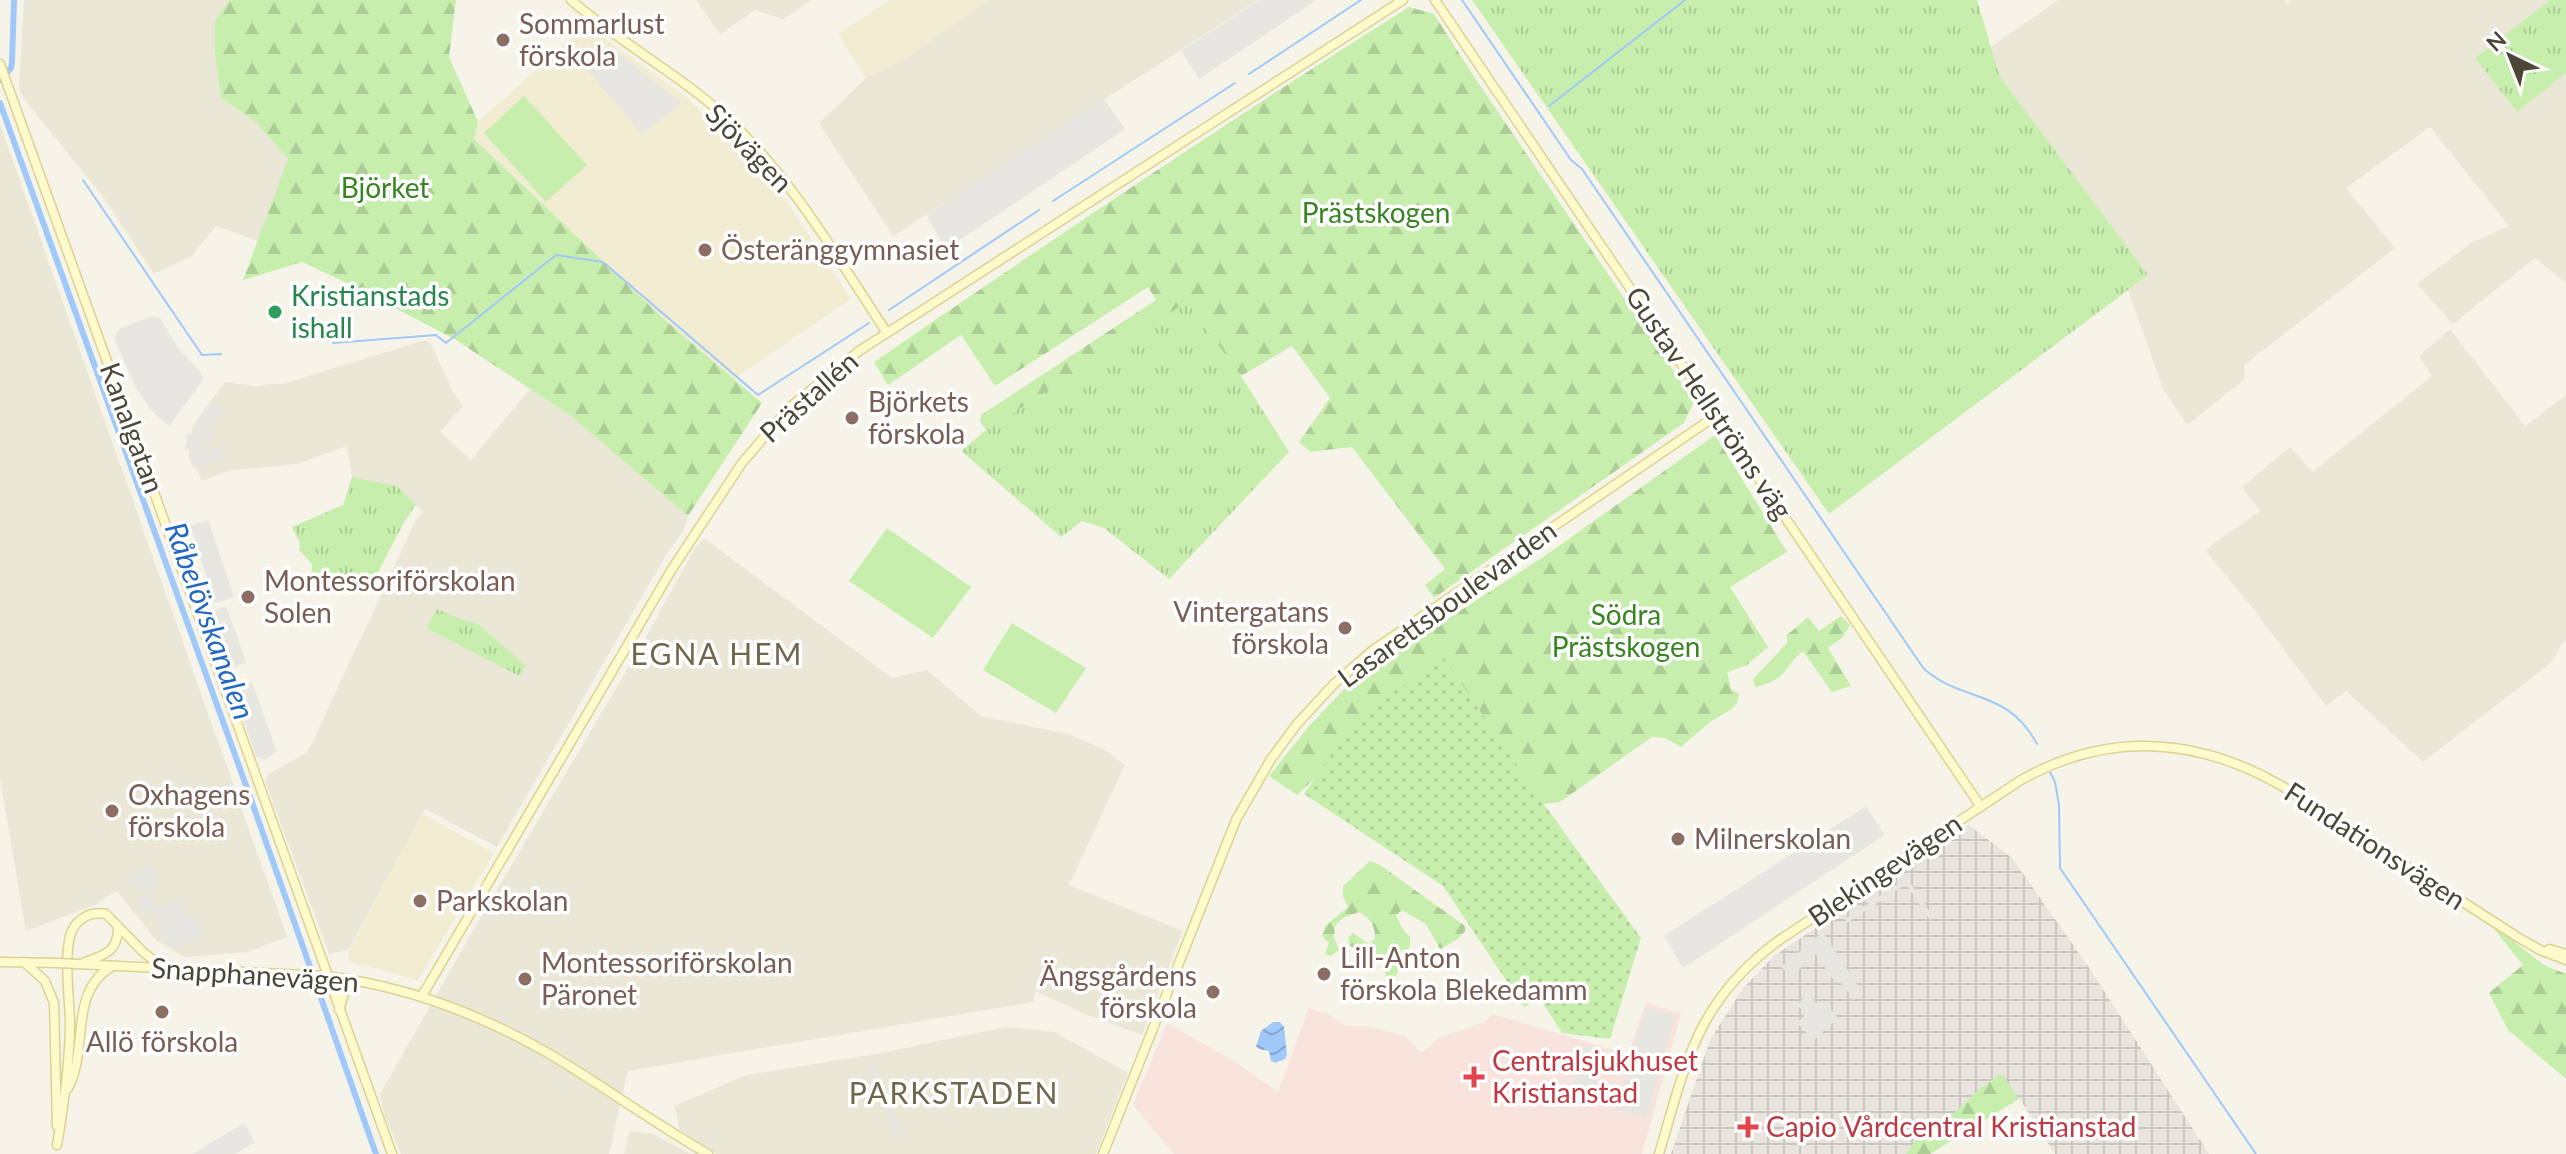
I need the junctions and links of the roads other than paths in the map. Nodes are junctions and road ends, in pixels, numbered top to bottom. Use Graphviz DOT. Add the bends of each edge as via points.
graph roads {
  1 [pos="571,0"];
  2 [pos="1403,0"];
  3 [pos="1435,0"];
  4 [pos="1,66"];
  5 [pos="887,333"];
  6 [pos="1717,415"];
  7 [pos="2228,760"];
  8 [pos="1981,807"];
  9 [pos="118,926"];
  10 [pos="2566,957"];
  11 [pos="0,962"];
  12 [pos="22,962"];
  13 [pos="77,964"];
  14 [pos="112,966"];
  15 [pos="163,968"];
  16 [pos="326,976"];
  17 [pos="365,981"];
  18 [pos="422,996"];
  19 [pos="339,1011"];
  20 [pos="61,1090"];
  21 [pos="57,1150"];
  22 [pos="392,1154"];
  23 [pos="708,1154"];
  24 [pos="1103,1154"];
  25 [pos="1659,1154"];
  1 -- 5 [label="street, Sjövägen" via="711,104 751,141 801,203"];
  2 -- 5 [label="street, Prästallén"];
  3 -- 6 [label="street, Gustav Hellströms väg"];
  4 -- 16 [label="street, Kanalgatan"];
  5 -- 18 [label="street, Prästallén" via="790,407 742,463 672,569"];
  6 -- 8 [label="street, Gustav Hellströms väg"];
  6 -- 24 [label="street, Lasarettsboulevarden" via="1373,650 1297,724 1236,820"];
  7 -- 8 [label="street, Blekingevägen" via="2160,746 2100,749 2051,764"];
  7 -- 10 [label="street, Fundationsvägen" via="2282,786 2519,938"];
  8 -- 25 [label="street, Blekingevägen" via="1778,941 1736,978 1698,1031"];
  9 -- 13 [label="street" via="111,951"];
  9 -- 15 [label="street"];
  9 -- 20 [label="street" via="106,914 92,913 72,932 70,1021"];
  11 -- 12 [label="street, Snapphanevägen"];
  12 -- 13 [label="street, Snapphanevägen, bridge"];
  12 -- 20 [label="street" via="45,981 54,1003"];
  13 -- 14 [label="street, Snapphanevägen"];
  14 -- 15 [label="street, Snapphanevägen"];
  14 -- 20 [label="street" via="89,990 73,1076"];
  15 -- 16 [label="street, Snapphanevägen"];
  16 -- 17 [label="street, Snapphanevägen"];
  16 -- 19 [label="street, Kanalgatan"];
  17 -- 18 [label="street, Snapphanevägen"];
  17 -- 19 [label="street" via="345,990"];
  18 -- 23 [label="street, Snapphanevägen" via="537,1048"];
  19 -- 22 [label="street, Kanalgatan"];
  20 -- 21 [label="street"];
}
